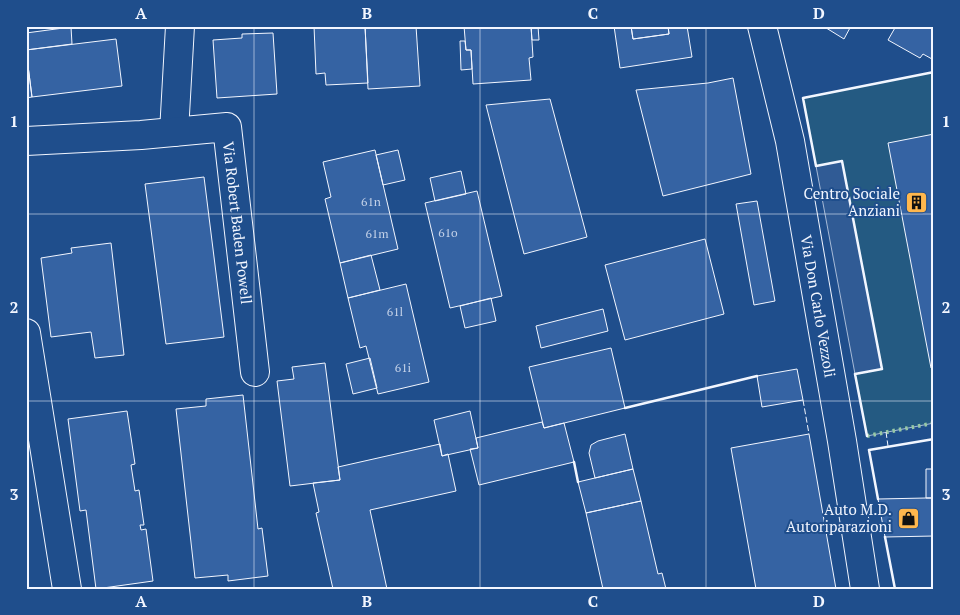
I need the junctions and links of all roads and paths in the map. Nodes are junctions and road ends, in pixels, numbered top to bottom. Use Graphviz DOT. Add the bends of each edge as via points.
graph roads {
  1 [pos="180,26"];
  2 [pos="762,26"];
  3 [pos="174,132"];
  4 [pos="26,141"];
  5 [pos="26,333"];
  6 [pos="255,372"];
  7 [pos="67,589"];
  8 [pos="865,589"];
  1 -- 3 [label="street"];
  2 -- 8 [label="street, Via Don Carlo Vezzoli" via="790,141"];
  3 -- 4 [label="street, Via Robert Baden Powell"];
  3 -- 6 [label="street, Via Robert Baden Powell" via="227,127"];
  5 -- 7 [label="street"];
}
